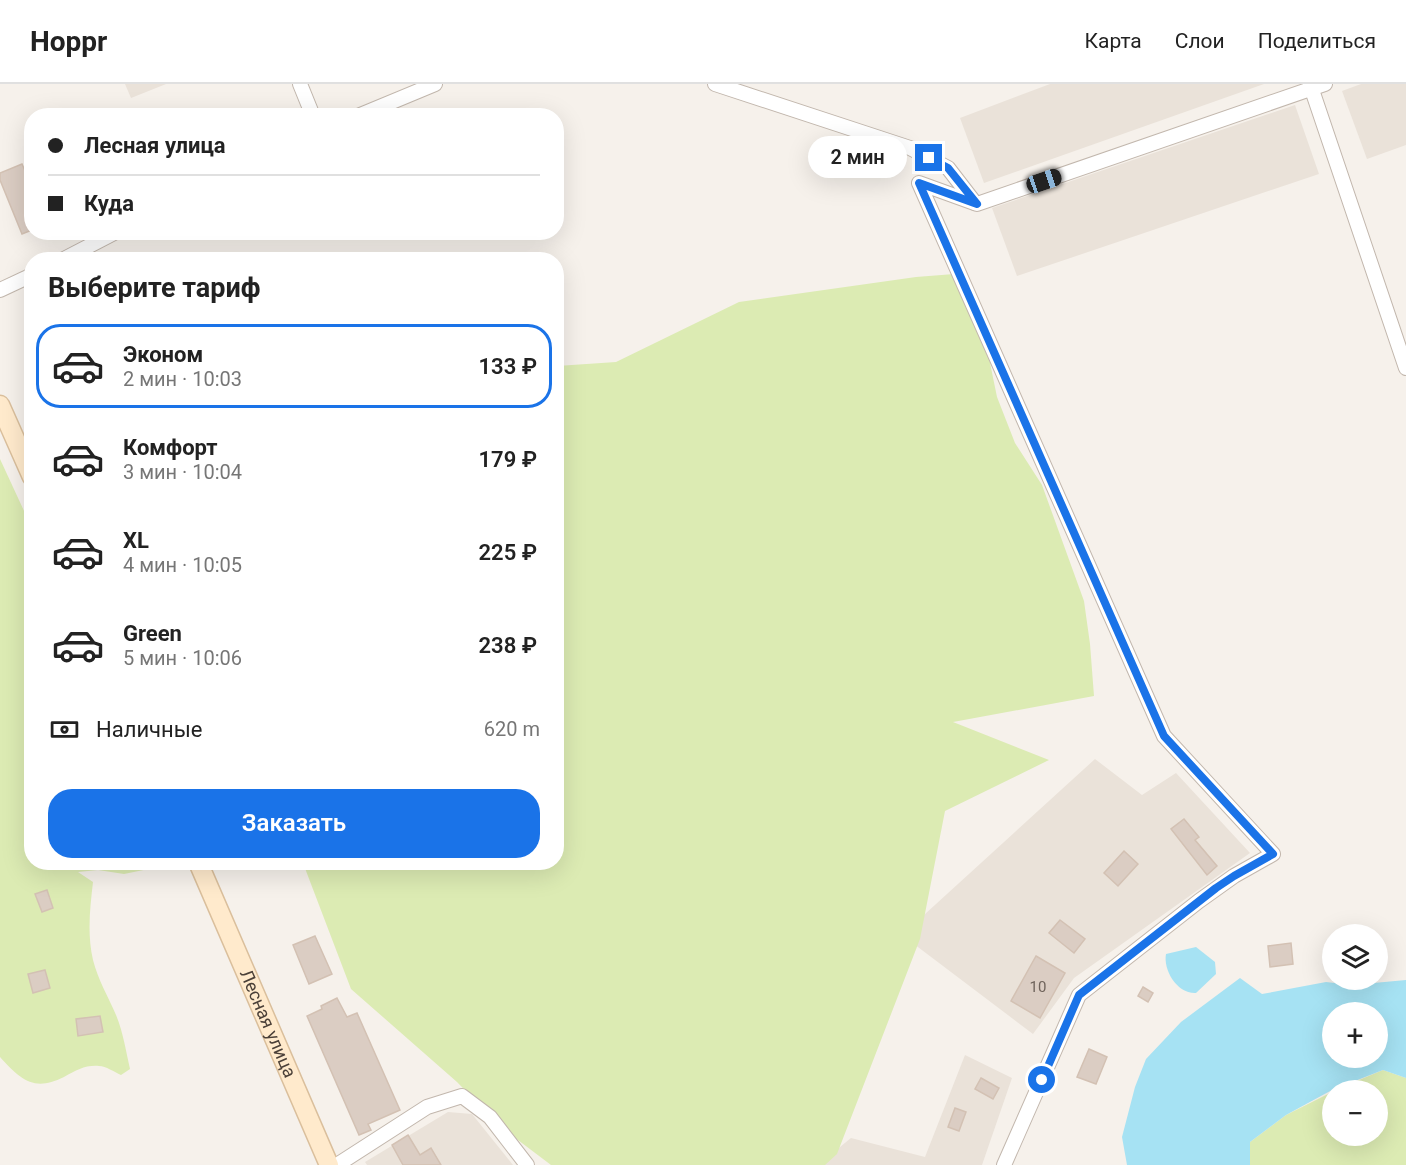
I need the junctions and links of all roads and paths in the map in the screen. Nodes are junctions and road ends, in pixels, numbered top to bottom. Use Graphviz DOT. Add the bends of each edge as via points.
graph roads {
  1 [pos="300,84"];
  2 [pos="435,84"];
  3 [pos="715,84"];
  4 [pos="1315,86"];
  5 [pos="310,108"];
  6 [pos="377,108"];
  7 [pos="977,204"];
  8 [pos="101,240"];
  9 [pos="77,252"];
  10 [pos="24,279"];
  11 [pos="0,290"];
  12 [pos="1406,369"];
  13 [pos="0,405"];
  14 [pos="24,459"];
  15 [pos="201,870"];
  16 [pos="328,1165"];
  17 [pos="337,1165"];
  18 [pos="527,1165"];
  19 [pos="1004,1165"];
  1 -- 5 [label="street"];
  2 -- 6 [label="street"];
  3 -- 7 [label="street" via="910,148 948,168"];
  4 -- 7 [label="street"];
  4 -- 12 [label="street"];
  7 -- 19 [label="street" via="919,183 1164,736 1273,854 1208,894 1079,995"];
  8 -- 9 [label="street"];
  10 -- 11 [label="street"];
  13 -- 14 [label="street"];
  15 -- 16 [label="street, Лесная улица"];
  17 -- 18 [label="street" via="427,1107 462,1096 490,1117"];
}
